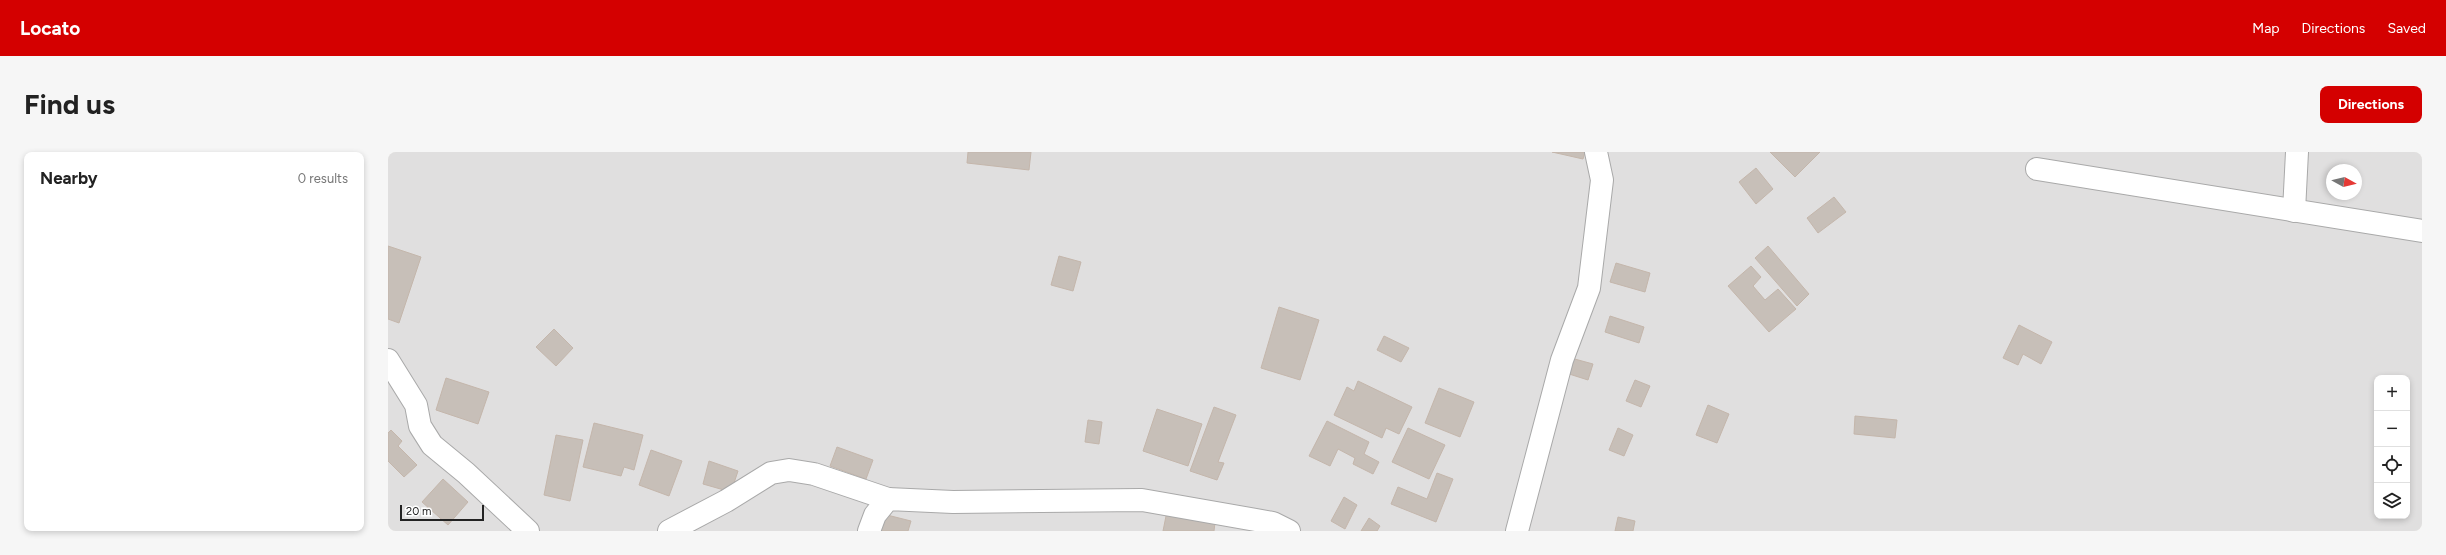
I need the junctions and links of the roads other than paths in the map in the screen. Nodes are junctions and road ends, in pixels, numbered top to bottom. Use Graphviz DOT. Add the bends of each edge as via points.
graph roads {
  1 [pos="1596,152"];
  2 [pos="2297,152"];
  3 [pos="2037,170"];
  4 [pos="2294,211"];
  5 [pos="2422,231"];
  6 [pos="388,360"];
  7 [pos="888,499"];
  8 [pos="528,531"];
  9 [pos="669,531"];
  10 [pos="869,531"];
  11 [pos="1289,531"];
  12 [pos="1516,531"];
  1 -- 12 [label="street" via="1602,180 1589,288 1559,367"];
  2 -- 4 [label="street"];
  3 -- 4 [label="street"];
  4 -- 5 [label="street"];
  6 -- 8 [label="street" via="416,405 420,426 432,445"];
  7 -- 9 [label="street" via="814,474 789,470 771,473 720,505"];
  7 -- 10 [label="street" via="875,515"];
  7 -- 11 [label="street" via="953,502 1142,500 1273,523"];
}
